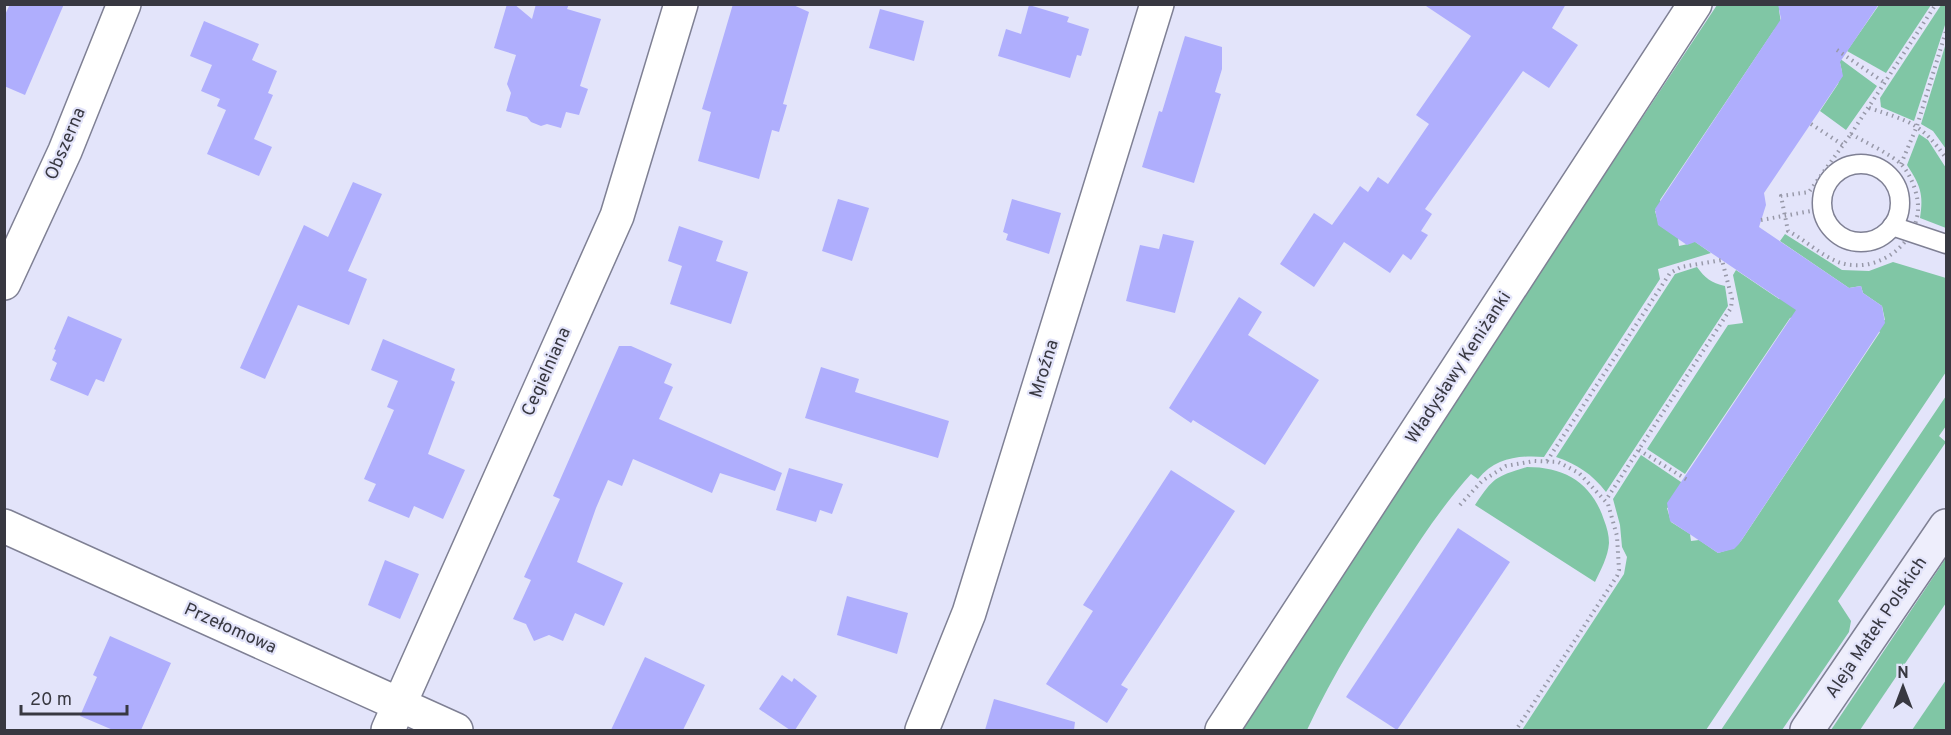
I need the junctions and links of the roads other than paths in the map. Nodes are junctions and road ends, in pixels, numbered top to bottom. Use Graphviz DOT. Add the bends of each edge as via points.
graph roads {
  1 [pos="124,4"];
  2 [pos="681,4"];
  3 [pos="1158,4"];
  4 [pos="1695,4"];
  5 [pos="1892,226"];
  6 [pos="1947,244"];
  7 [pos="4,283"];
  8 [pos="4,526"];
  9 [pos="1947,526"];
  10 [pos="394,718"];
  11 [pos="456,730"];
  12 [pos="922,730"];
  13 [pos="1222,730"];
  14 [pos="1808,730"];
  1 -- 7 [label="street, Obszerna" via="65,151"];
  2 -- 10 [label="street, Cegielniana" via="617,216"];
  3 -- 12 [label="street, Mroźna" via="969,613"];
  4 -- 13 [label="street, Władysławy Keniżanki"];
  5 -- 5 [label="lane" via="1900,201 1890,177 1879,168 1861,164 1836,172 1822,194 1822,209 1837,234 1868,241"];
  5 -- 6 [label="lane"];
  8 -- 10 [label="street, Przełomowa"];
  9 -- 14 [label="street, Aleja Matek Polskich"];
  10 -- 11 [label="street, Przełomowa"];
}
